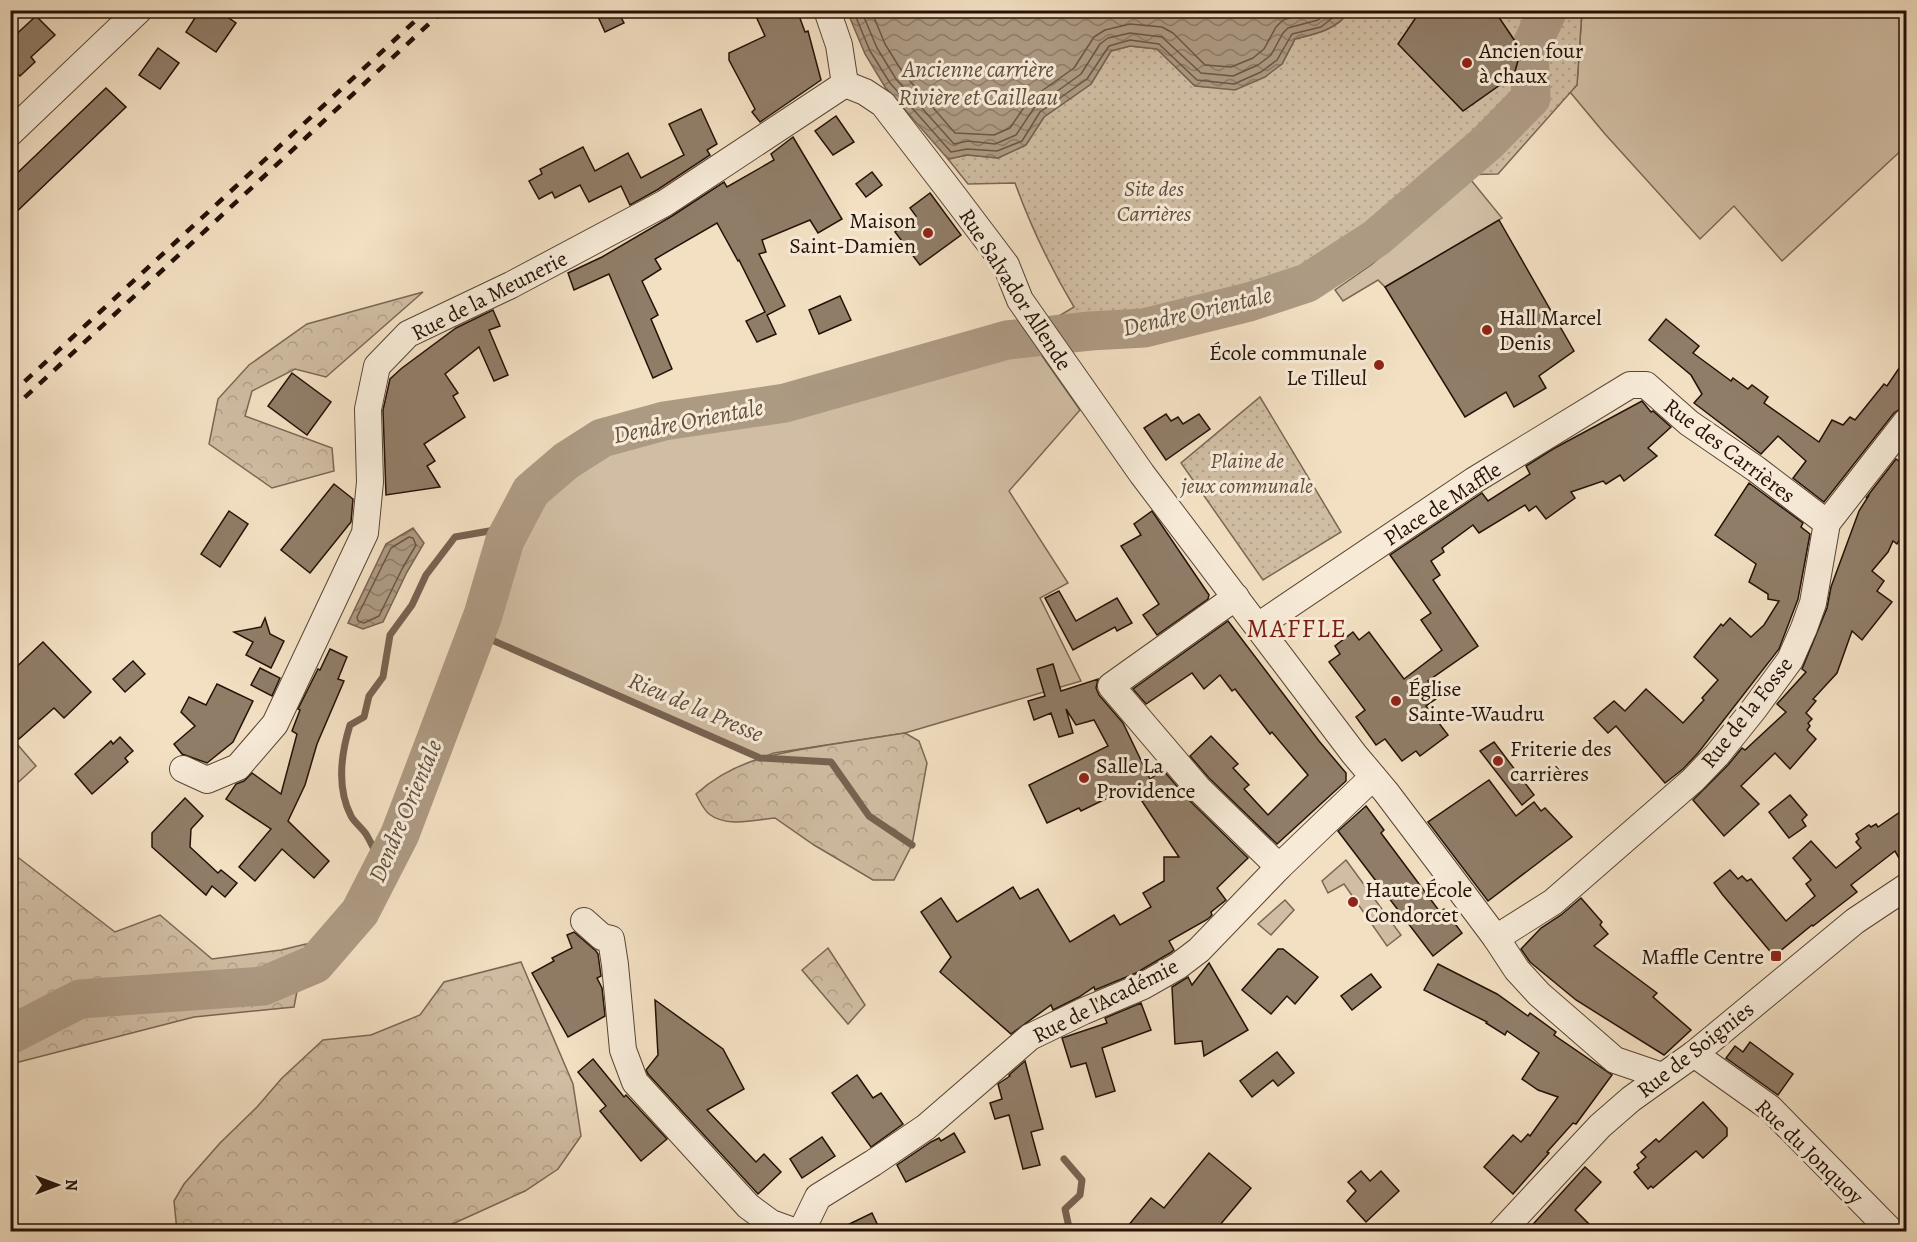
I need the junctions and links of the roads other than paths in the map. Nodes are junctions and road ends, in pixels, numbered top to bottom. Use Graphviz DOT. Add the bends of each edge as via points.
graph roads {
  1 [pos="139,10"];
  2 [pos="827,10"];
  3 [pos="845,84"];
  4 [pos="16,119"];
  5 [pos="1630,385"];
  6 [pos="1906,422"];
  7 [pos="1827,523"];
  8 [pos="1236,597"];
  9 [pos="1258,626"];
  10 [pos="183,769"];
  11 [pos="1373,777"];
  12 [pos="1279,867"];
  13 [pos="1906,887"];
  14 [pos="584,921"];
  15 [pos="1496,938"];
  16 [pos="1694,1054"];
  17 [pos="1615,1059"];
  18 [pos="1662,1076"];
  19 [pos="1631,1099"];
  20 [pos="796,1232"];
  21 [pos="801,1232"];
  22 [pos="1502,1232"];
  23 [pos="1892,1232"];
  1 -- 4 [label="street"];
  2 -- 3 [label="street" via="839,45"];
  3 -- 8 [label="street, Rue Salvador Allende" via="883,104 1005,265 1020,300 1152,487"];
  3 -- 10 [label="street, Rue de la Meunerie" via="665,203 511,285 408,334 377,366 368,409 370,482 365,533 275,724 238,767 207,780"];
  5 -- 7 [label="street, Rue des Carrières" via="1646,385 1689,423"];
  5 -- 9 [label="street, Place de Maffle" via="1473,481"];
  6 -- 7 [label="street, Rue de la Fosse"];
  7 -- 15 [label="street, Rue de la Fosse" via="1813,603 1804,628 1790,660 1754,709 1685,787 1553,902"];
  8 -- 9 [label="street"];
  8 -- 12 [label="street" via="1111,686 1198,788"];
  9 -- 11 [label="street"];
  11 -- 12 [label="street, Rue de l'Académie"];
  11 -- 15 [label="street"];
  12 -- 21 [label="street, Rue de l'Académie" via="1178,966 1030,1037 926,1127 818,1197"];
  13 -- 16 [label="street, Rue de Soignies" via="1855,921"];
  14 -- 20 [label="street" via="610,939 623,1050 635,1082 748,1206 771,1223"];
  15 -- 17 [label="street" via="1539,994"];
  16 -- 18 [label="street, Rue de Soignies"];
  16 -- 23 [label="street, Rue du Jonquoy" via="1770,1108"];
  17 -- 18 [label="street"];
  17 -- 19 [label="street"];
  18 -- 19 [label="street, Rue de Soignies"];
  19 -- 22 [label="street, Rue de Soignies" via="1600,1126"];
}
